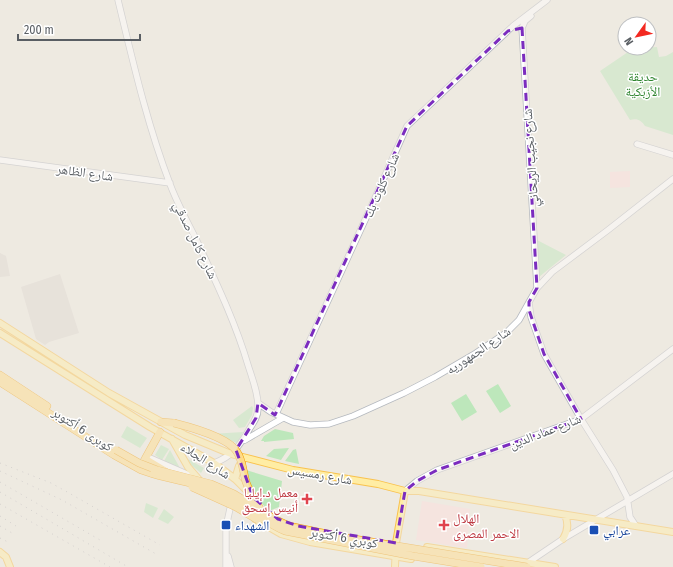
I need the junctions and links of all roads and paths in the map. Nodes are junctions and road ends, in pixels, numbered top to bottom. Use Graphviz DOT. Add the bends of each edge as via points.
graph roads {
  1 [pos="118,0"];
  2 [pos="546,0"];
  3 [pos="552,0"];
  4 [pos="522,28"];
  5 [pos="508,31"];
  6 [pos="637,144"];
  7 [pos="673,155"];
  8 [pos="0,160"];
  9 [pos="673,179"];
  10 [pos="170,183"];
  11 [pos="537,288"];
  12 [pos="529,302"];
  13 [pos="0,323"];
  14 [pos="0,332"];
  15 [pos="673,349"];
  16 [pos="0,375"];
  17 [pos="0,379"];
  18 [pos="0,382"];
  19 [pos="258,403"];
  20 [pos="276,414"];
  21 [pos="282,418"];
  22 [pos="581,420"];
  23 [pos="161,422"];
  24 [pos="160,432"];
  25 [pos="172,439"];
  26 [pos="243,441"];
  27 [pos="231,454"];
  28 [pos="245,458"];
  29 [pos="145,459"];
  30 [pos="214,463"];
  31 [pos="153,474"];
  32 [pos="171,474"];
  33 [pos="673,474"];
  34 [pos="197,478"];
  35 [pos="235,479"];
  36 [pos="243,486"];
  37 [pos="405,491"];
  38 [pos="628,501"];
  39 [pos="231,504"];
  40 [pos="263,512"];
  41 [pos="565,515"];
  42 [pos="596,519"];
  43 [pos="264,525"];
  44 [pos="636,526"];
  45 [pos="277,528"];
  46 [pos="673,532"];
  47 [pos="563,539"];
  48 [pos="396,543"];
  49 [pos="0,552"];
  50 [pos="227,556"];
  51 [pos="395,556"];
  52 [pos="528,565"];
  53 [pos="10,567"];
  54 [pos="226,567"];
  55 [pos="231,567"];
  56 [pos="395,567"];
  57 [pos="466,567"];
  58 [pos="481,567"];
  59 [pos="523,567"];
  60 [pos="555,567"];
  1 -- 10 [label="street, شارع كامل صدقي" via="146,110"];
  2 -- 5 [label="street, شارع كلوت بك"];
  3 -- 4 [label="street" via="527,19"];
  4 -- 5 [label="street"];
  4 -- 11 [label="street, شارع نجيب الريحاني"];
  5 -- 20 [label="street, شارع كلوت بك" via="407,126"];
  6 -- 7 [label="street"];
  8 -- 10 [label="street, شارع الظاهر"];
  9 -- 11 [label="street, شارع الجمهوريه" via="557,268"];
  10 -- 19 [label="street, شارع كامل صدقي" via="232,318"];
  11 -- 12 [label="street, شارع الجمهوريه"];
  12 -- 21 [label="street, شارع الجمهوريه" via="519,320 506,333 449,370 404,393 347,419 329,424 304,424"];
  12 -- 22 [label="street" via="531,317 544,354"];
  13 -- 23 [label="main road, شارع رمسيس" via="108,393"];
  14 -- 24 [label="main road"];
  15 -- 22 [label="street, شارع عماد الدين"];
  16 -- 32 [label="highway, كوبرى 6 أكتوبر, bridge" via="120,453 139,463"];
  17 -- 29 [label="street" via="132,462 138,463"];
  18 -- 31 [label="highway, كوبرى 6 أكتوبر" via="114,455"];
  19 -- 20 [label="street, شارع الجمهوريه"];
  19 -- 26 [label="street, شارع كامل صدقي" via="256,418"];
  20 -- 21 [label="street, شارع الجمهوريه"];
  21 -- 26 [label="street"];
  22 -- 37 [label="street, شارع عماد الدين" via="437,470"];
  22 -- 38 [label="street"];
  23 -- 27 [label="main road, شارع رمسيس"];
  23 -- 40 [label="highway, bridge" via="174,423 224,440 234,447 241,460 248,486"];
  24 -- 25 [label="main road"];
  24 -- 29 [label="highway"];
  25 -- 30 [label="main road, شارع الجلاء"];
  25 -- 34 [label="main road, شارع الجلاء"];
  26 -- 27 [label="street, شارع كامل صدقي"];
  27 -- 28 [label="main road, شارع رمسيس"];
  27 -- 30 [label="street, شارع كامل صدقي"];
  28 -- 35 [label="main road" via="240,463"];
  28 -- 37 [label="main road, شارع رمسيس" via="293,470"];
  29 -- 34 [label="street" via="154,459"];
  29 -- 45 [label="highway, bridge" via="190,486"];
  30 -- 35 [label="main road, شارع الجلاء"];
  31 -- 45 [label="highway, كوبري 6 أكتوبر, bridge" via="220,492"];
  32 -- 40 [label="highway, كوبري 6 أكتوبر, bridge" via="211,484 234,494"];
  33 -- 38 [label="street"];
  34 -- 39 [label="main road, شارع الجلاء"];
  35 -- 36 [label="main road, شارع الجلاء"];
  36 -- 43 [label="main road"];
  36 -- 48 [label="main road, شارع الجلاء" via="267,511 289,524"];
  37 -- 41 [label="main road, شارع رمسيس" via="419,491"];
  37 -- 48 [label="main road"];
  38 -- 42 [label="street"];
  38 -- 44 [label="street" via="630,517"];
  39 -- 43 [label="main road, شارع الجلاء"];
  39 -- 50 [label="street" via="226,527"];
  40 -- 52 [label="highway, كوبري 6 أكتوبر, bridge" via="289,526 315,532"];
  41 -- 42 [label="main road, شارع رمسيس"];
  41 -- 47 [label="main road" via="568,525"];
  42 -- 44 [label="main road, شارع رمسيس"];
  42 -- 47 [label="street"];
  43 -- 51 [label="main road, شارع الجلاء" via="281,534 310,542"];
  44 -- 46 [label="main road, شارع رمسيس"];
  45 -- 58 [label="highway, كوبري 6 أكتوبر, bridge"];
  47 -- 52 [label="street"];
  48 -- 51 [label="main road"];
  48 -- 52 [label="main road, شارع الجلاء"];
  49 -- 53 [label="main road" via="6,557"];
  50 -- 54 [label="street"];
  50 -- 55 [label="street"];
  51 -- 56 [label="main road"];
  51 -- 57 [label="main road, شارع الجلاء"];
  52 -- 59 [label="street"];
  52 -- 60 [label="main road, شارع الجلاء"];
}
